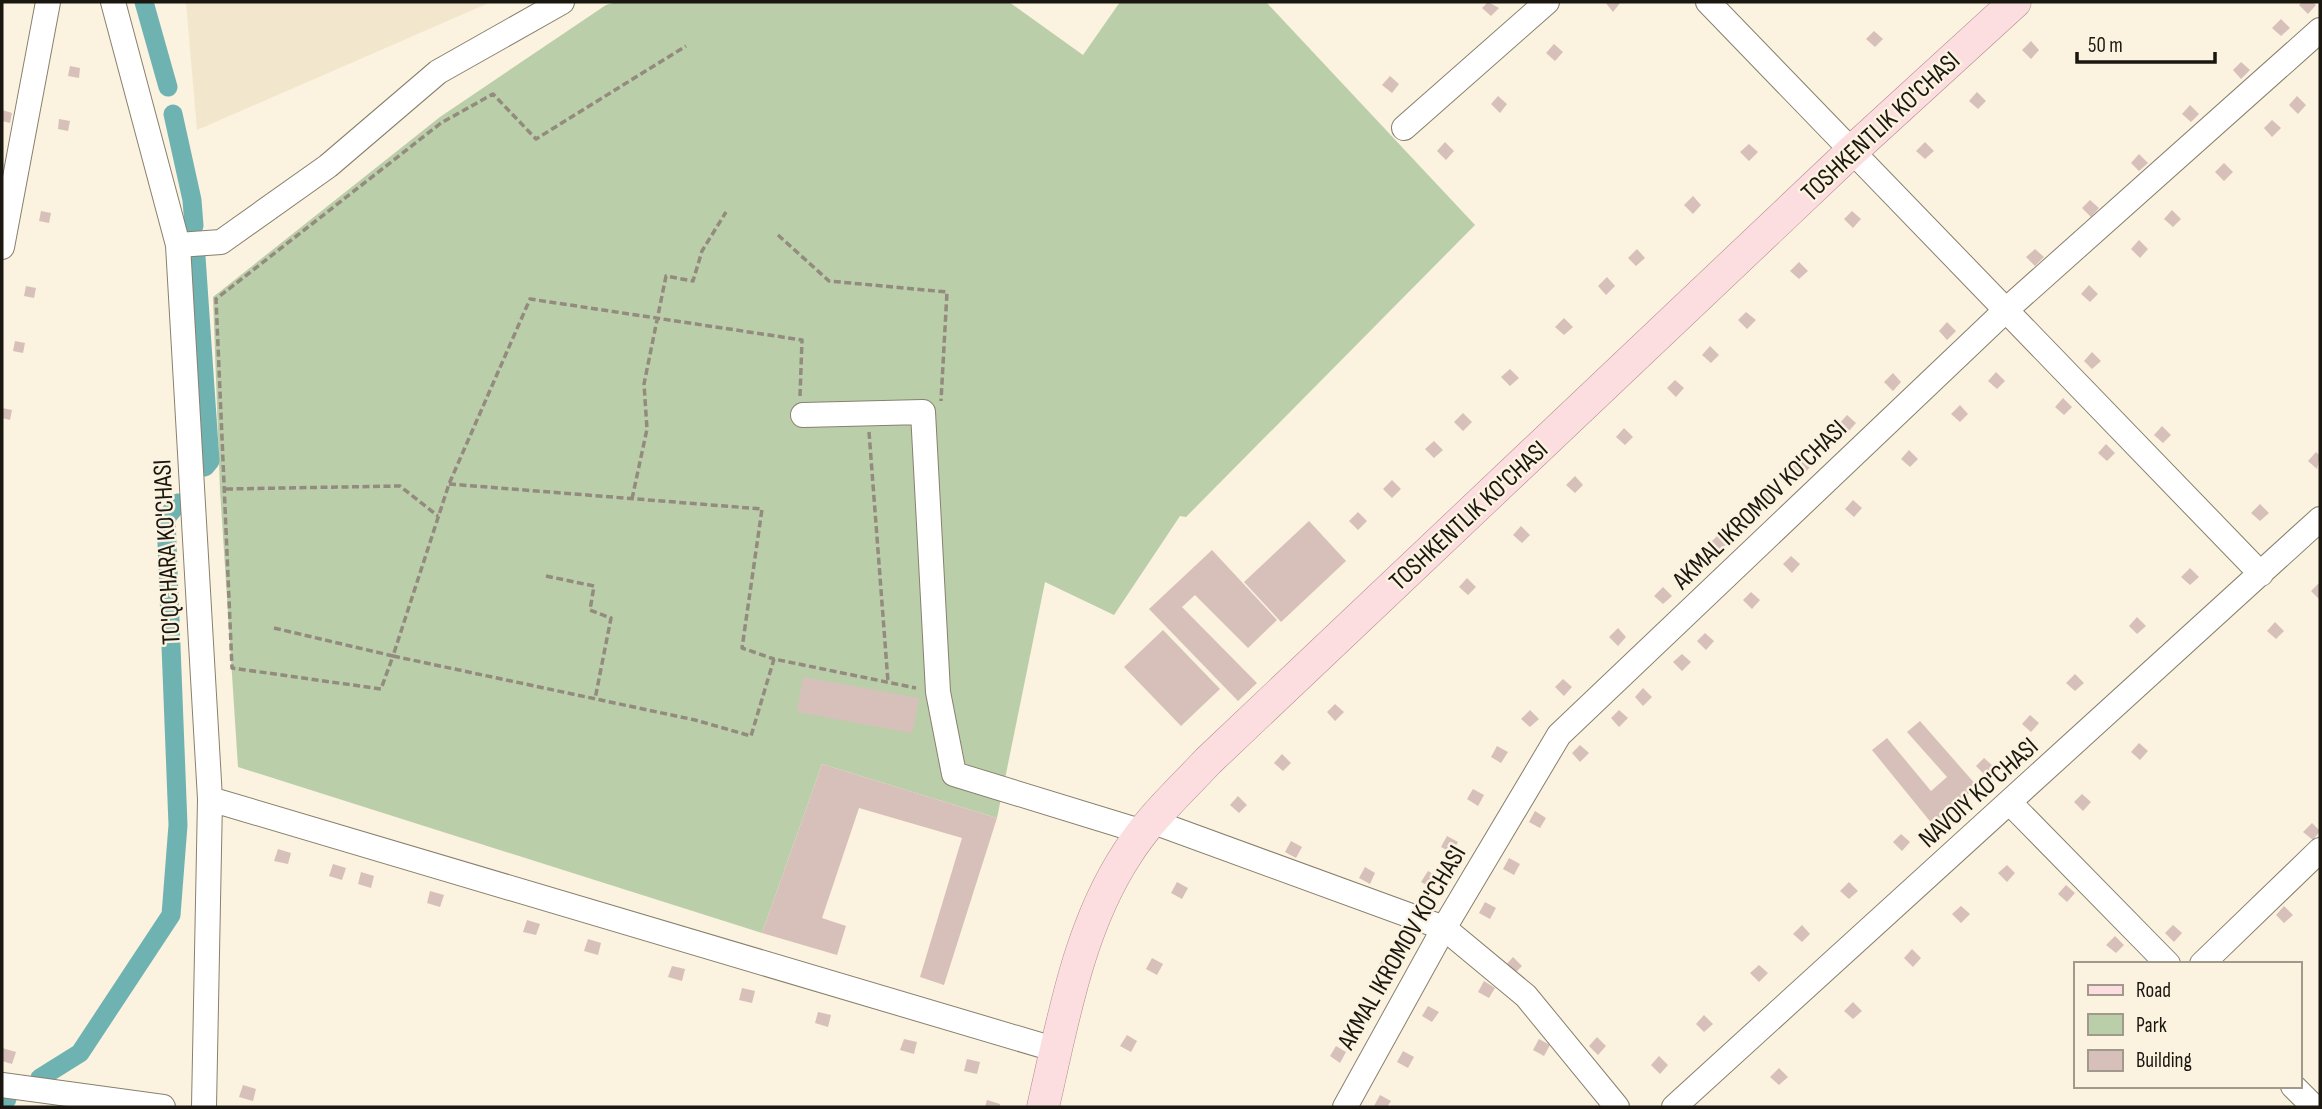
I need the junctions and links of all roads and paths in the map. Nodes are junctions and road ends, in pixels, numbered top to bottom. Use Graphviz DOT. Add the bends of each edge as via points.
graph roads {
  1 [pos="48,2"];
  2 [pos="113,2"];
  3 [pos="562,2"];
  4 [pos="1547,2"];
  5 [pos="1708,2"];
  6 [pos="2015,2"];
  7 [pos="2320,30"];
  8 [pos="686,46"];
  9 [pos="1404,128"];
  10 [pos="1852,151"];
  11 [pos="726,212"];
  12 [pos="778,235"];
  13 [pos="177,245"];
  14 [pos="2,247"];
  15 [pos="2006,310"];
  16 [pos="657,319"];
  17 [pos="923,412"];
  18 [pos="867,413"];
  19 [pos="803,415"];
  20 [pos="449,484"];
  21 [pos="226,489"];
  22 [pos="632,499"];
  23 [pos="438,516"];
  24 [pos="2320,519"];
  25 [pos="2261,573"];
  26 [pos="546,576"];
  27 [pos="274,628"];
  28 [pos="393,656"];
  29 [pos="774,659"];
  30 [pos="888,682"];
  31 [pos="938,692"];
  32 [pos="595,699"];
  33 [pos="210,799"];
  34 [pos="2010,803"];
  35 [pos="1147,827"];
  36 [pos="2320,850"];
  37 [pos="1444,928"];
  38 [pos="2166,962"];
  39 [pos="2204,962"];
  40 [pos="1056,1050"];
  41 [pos="2,1084"];
  42 [pos="2295,1088"];
  43 [pos="26,1099"];
  44 [pos="163,1107"];
  45 [pos="204,1107"];
  46 [pos="1043,1107"];
  47 [pos="1345,1107"];
  48 [pos="1617,1107"];
  49 [pos="1674,1107"];
  50 [pos="2314,1107"];
  1 -- 14 [label="street"];
  2 -- 13 [label="street, TO'QCHARA KO'CHASI"];
  3 -- 13 [label="street" via="438,72 328,166 221,242"];
  4 -- 9 [label="street"];
  5 -- 10 [label="street"];
  6 -- 10 [label="main road, TOSHKENTLIK KO'CHASI"];
  7 -- 15 [label="street, AKMAL IKROMOV KO'CHASI"];
  8 -- 21 [label="path" via="536,139 493,94 441,123 216,299"];
  10 -- 15 [label="street"];
  10 -- 35 [label="main road, TOSHKENTLIK KO'CHASI" via="1218,751"];
  11 -- 16 [label="path" via="702,251 694,281 666,276"];
  12 -- 17 [label="path" via="829,281 947,292 941,406"];
  13 -- 33 [label="street, TO'QCHARA KO'CHASI"];
  15 -- 25 [label="street"];
  15 -- 37 [label="street, AKMAL IKROMOV KO'CHASI" via="1559,735"];
  16 -- 19 [label="path" via="802,340 799,392"];
  16 -- 20 [label="path" via="530,299"];
  16 -- 22 [label="path" via="644,384 647,429"];
  17 -- 18 [label="street"];
  17 -- 31 [label="street"];
  18 -- 19 [label="street"];
  18 -- 30 [label="path"];
  20 -- 22 [label="path"];
  20 -- 23 [label="path"];
  21 -- 23 [label="path" via="400,486"];
  21 -- 28 [label="path" via="232,668 381,688"];
  22 -- 29 [label="path" via="762,509 742,648"];
  23 -- 28 [label="path"];
  24 -- 25 [label="street, NAVOIY KO'CHASI"];
  25 -- 34 [label="street, NAVOIY KO'CHASI"];
  26 -- 32 [label="path" via="594,586 590,610 611,618"];
  27 -- 28 [label="path"];
  28 -- 32 [label="path"];
  29 -- 30 [label="path"];
  29 -- 32 [label="path" via="751,736"];
  30 -- 31 [label="path"];
  31 -- 35 [label="street" via="954,774"];
  33 -- 40 [label="street"];
  33 -- 45 [label="street, TO'QCHARA KO'CHASI"];
  34 -- 38 [label="street"];
  34 -- 49 [label="street, NAVOIY KO'CHASI"];
  35 -- 37 [label="street"];
  35 -- 40 [label="main road, TOSHKENTLIK KO'CHASI" via="1126,855 1094,916"];
  36 -- 39 [label="street"];
  37 -- 47 [label="street, AKMAL IKROMOV KO'CHASI"];
  37 -- 48 [label="street" via="1526,996"];
  40 -- 46 [label="main road, TOSHKENTLIK KO'CHASI"];
  41 -- 43 [label="street"];
  42 -- 50 [label="street"];
  43 -- 44 [label="street"];
}
